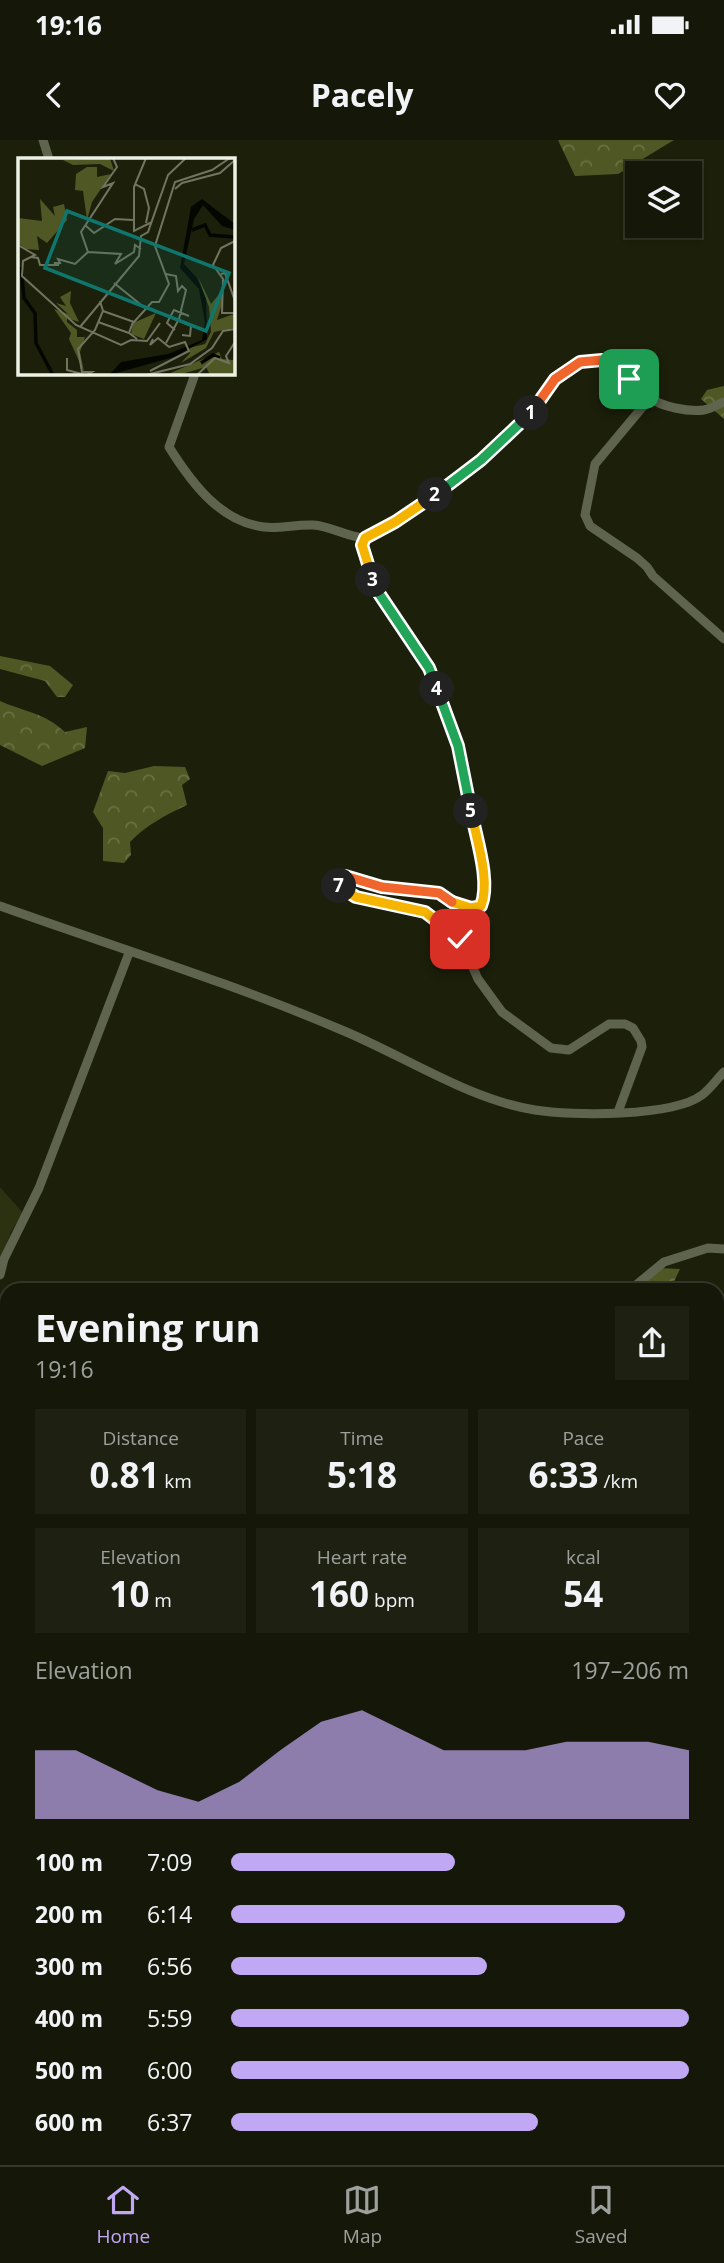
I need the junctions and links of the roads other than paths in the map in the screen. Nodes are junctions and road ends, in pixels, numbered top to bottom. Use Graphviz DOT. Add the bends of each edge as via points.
graph roads {
  1 [pos="43,140"];
  2 [pos="49,158"];
  3 [pos="193,374"];
  4 [pos="650,398"];
  5 [pos="724,402"];
  6 [pos="365,538"];
  7 [pos="724,639"];
  8 [pos="0,906"];
  9 [pos="129,953"];
  10 [pos="724,1072"];
  11 [pos="618,1112"];
  12 [pos="724,1248"];
  13 [pos="0,1275"];
  14 [pos="638,1283"];
  1 -- 2 [label="street"];
  3 -- 6 [label="street" via="169,447 204,496 244,523 315,525"];
  4 -- 5 [label="street" via="668,406 706,410"];
  4 -- 6 [label="street" via="602,360 580,362 555,379 527,419 481,460 416,508"];
  4 -- 7 [label="street" via="595,464 584,515 590,526 637,558"];
  6 -- 11 [label="street" via="362,545 376,589 429,668 458,746 485,896 481,906 471,908 439,893 382,887 345,876 336,884 356,897 425,912 460,939 478,979 502,1012 551,1048 569,1050 609,1024 633,1028 642,1047"];
  8 -- 9 [label="street"];
  9 -- 11 [label="street" via="344,1031 495,1102 562,1114"];
  9 -- 13 [label="street" via="39,1188"];
  10 -- 11 [label="street" via="701,1095 685,1103"];
  12 -- 14 [label="street" via="708,1248 664,1262"];
}
